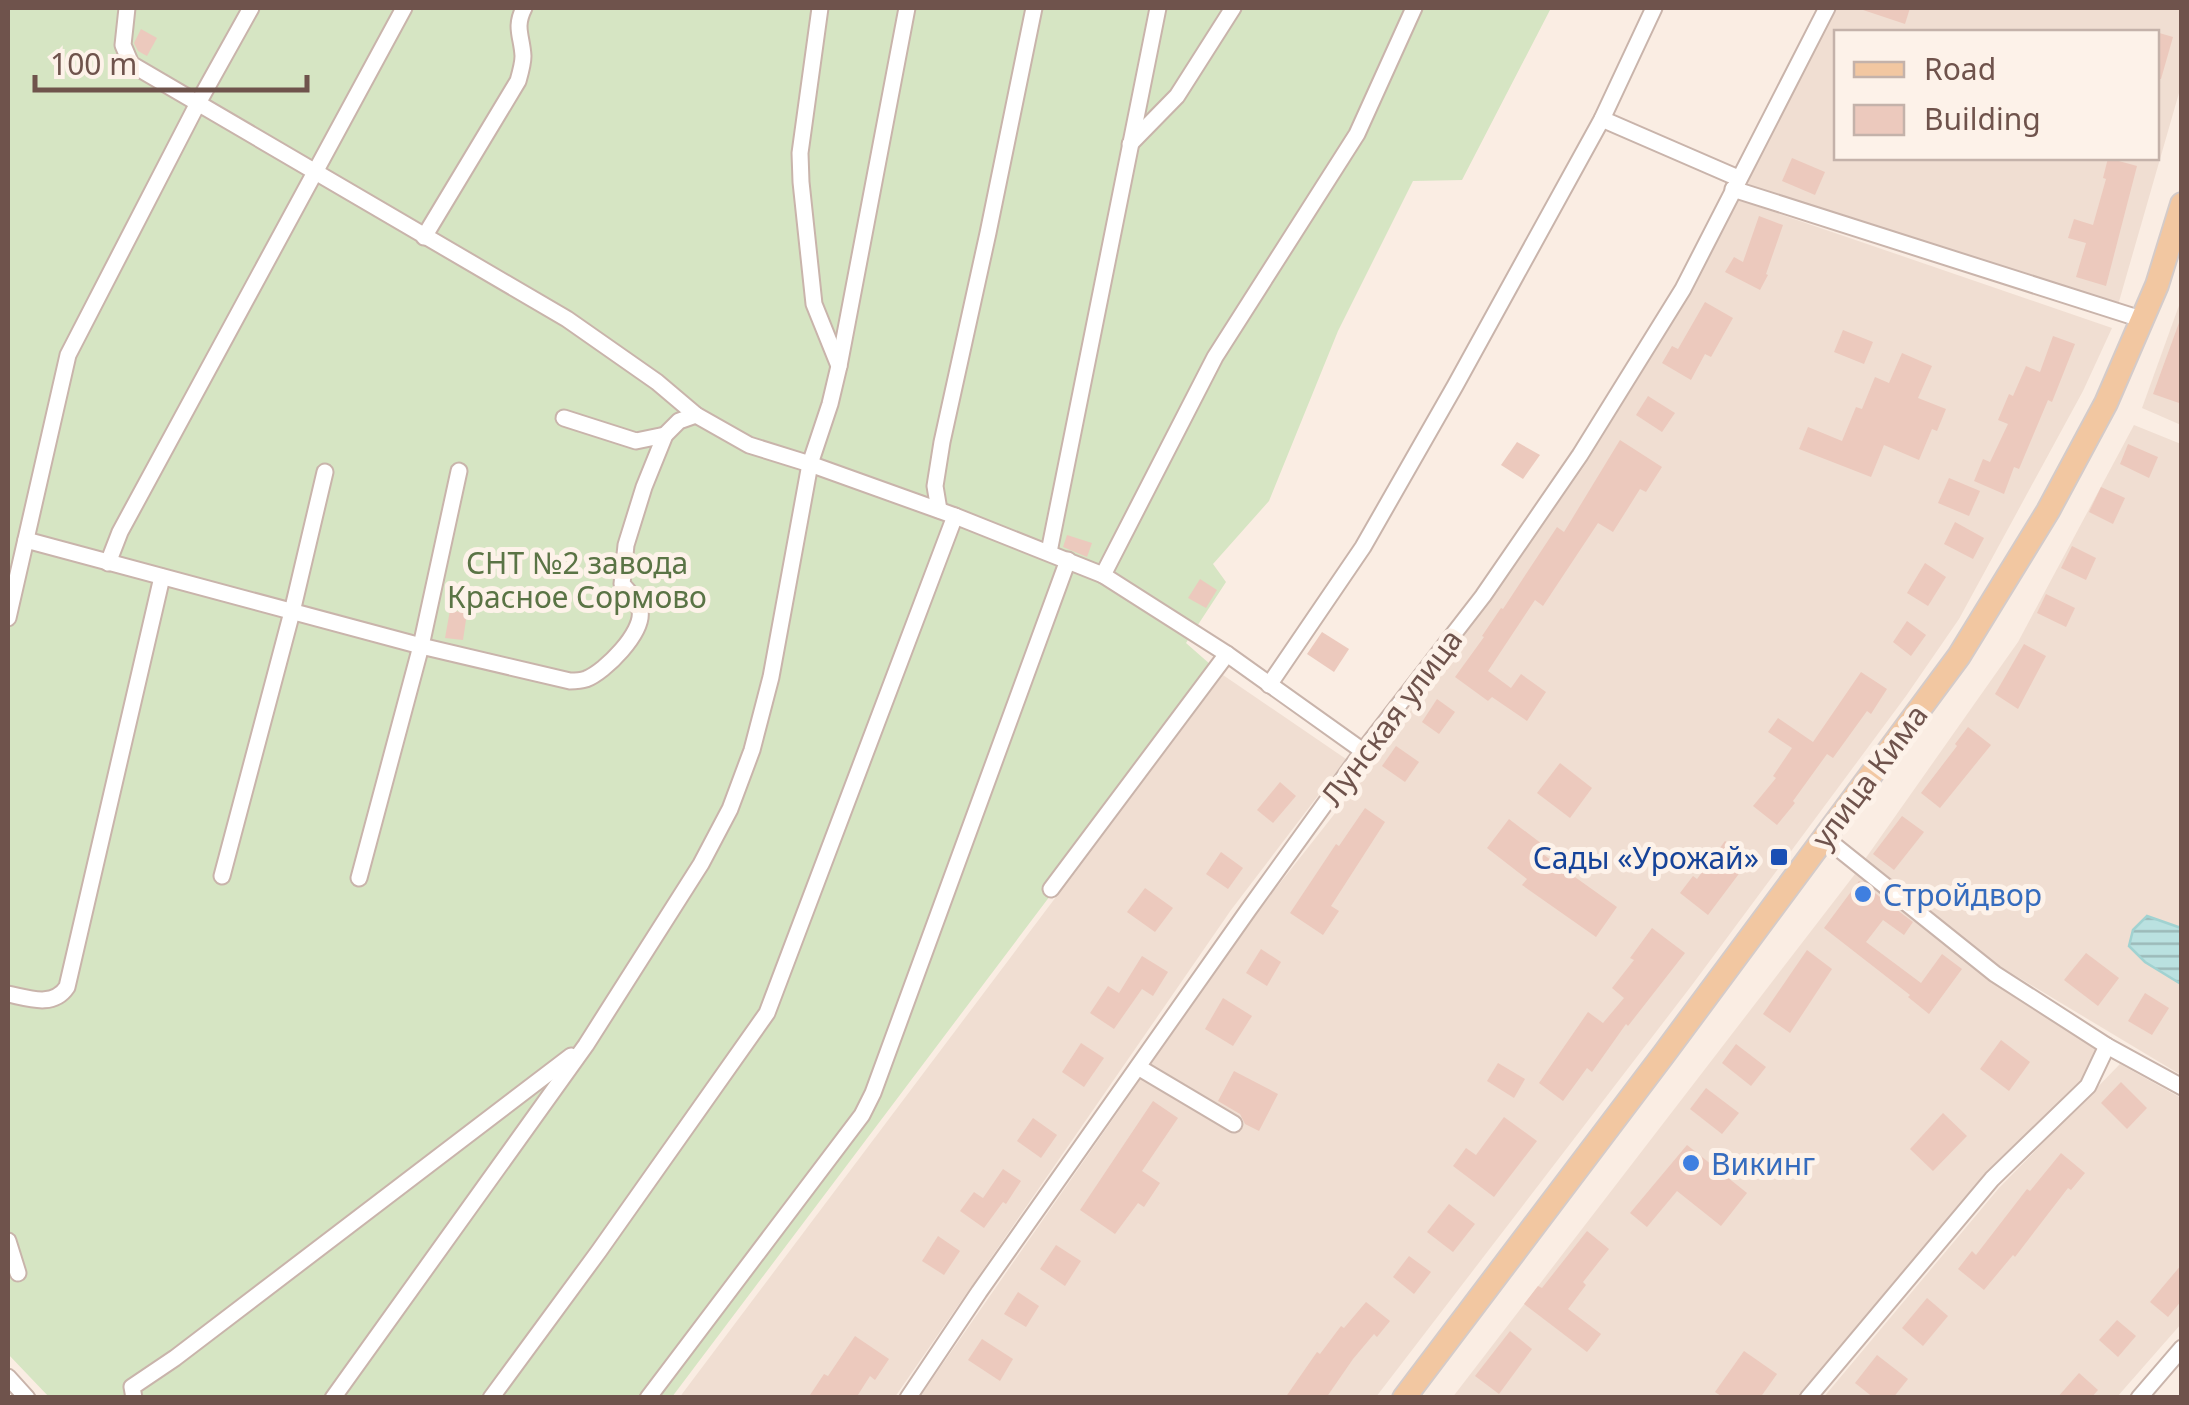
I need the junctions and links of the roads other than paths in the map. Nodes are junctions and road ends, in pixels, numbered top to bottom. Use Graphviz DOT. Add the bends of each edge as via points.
graph roads {
  1 [pos="126,8"];
  2 [pos="250,8"];
  3 [pos="404,8"];
  4 [pos="524,8"];
  5 [pos="820,8"];
  6 [pos="907,8"];
  7 [pos="1034,8"];
  8 [pos="1158,8"];
  9 [pos="1234,8"];
  10 [pos="1414,8"];
  11 [pos="1654,8"];
  12 [pos="1826,8"];
  13 [pos="198,103"];
  14 [pos="1602,119"];
  15 [pos="1130,144"];
  16 [pos="314,170"];
  17 [pos="1736,184"];
  18 [pos="2182,204"];
  19 [pos="424,237"];
  20 [pos="2144,320"];
  21 [pos="839,366"];
  22 [pos="696,415"];
  23 [pos="564,418"];
  24 [pos="665,435"];
  25 [pos="810,464"];
  26 [pos="325,472"];
  27 [pos="460,472"];
  28 [pos="947,513"];
  29 [pos="26,540"];
  30 [pos="1049,552"];
  31 [pos="1068,560"];
  32 [pos="108,562"];
  33 [pos="1102,575"];
  34 [pos="162,577"];
  35 [pos="292,612"];
  36 [pos="8,618"];
  37 [pos="421,646"];
  38 [pos="1228,654"];
  39 [pos="1269,685"];
  40 [pos="1364,751"];
  41 [pos="1824,837"];
  42 [pos="222,876"];
  43 [pos="360,878"];
  44 [pos="1052,889"];
  45 [pos="8,994"];
  46 [pos="586,1045"];
  47 [pos="2107,1046"];
  48 [pos="1138,1067"];
  49 [pos="2182,1087"];
  50 [pos="1234,1124"];
  51 [pos="8,1241"];
  52 [pos="18,1273"];
  53 [pos="2182,1348"];
  54 [pos="8,1376"];
  55 [pos="27,1398"];
  56 [pos="134,1398"];
  57 [pos="332,1398"];
  58 [pos="491,1398"];
  59 [pos="648,1398"];
  60 [pos="908,1398"];
  61 [pos="1404,1398"];
  62 [pos="1808,1398"];
  63 [pos="2139,1398"];
  1 -- 13 [label="street" via="123,45 131,64"];
  2 -- 13 [label="street"];
  3 -- 16 [label="street"];
  4 -- 19 [label="street" via="518,81"];
  5 -- 21 [label="street" via="801,182 814,304"];
  6 -- 21 [label="street"];
  7 -- 28 [label="street" via="942,442 935,486"];
  8 -- 15 [label="street"];
  9 -- 15 [label="street" via="1178,96"];
  10 -- 33 [label="street" via="1357,134 1215,357"];
  11 -- 14 [label="street"];
  12 -- 17 [label="street, Лунская улица"];
  13 -- 16 [label="street"];
  13 -- 29 [label="street" via="68,355"];
  14 -- 17 [label="street"];
  14 -- 39 [label="street" via="1363,547"];
  15 -- 30 [label="street"];
  16 -- 19 [label="street"];
  16 -- 32 [label="street"];
  17 -- 20 [label="street"];
  17 -- 40 [label="street, Лунская улица" via="1683,289 1580,456 1484,596"];
  18 -- 20 [label="main road, улица Кима"];
  19 -- 22 [label="street" via="566,320"];
  20 -- 41 [label="main road, улица Кима" via="2106,403 2005,584"];
  21 -- 25 [label="street"];
  22 -- 24 [label="street"];
  22 -- 25 [label="street" via="749,445"];
  23 -- 24 [label="street" via="636,441"];
  24 -- 37 [label="street" via="626,545 622,584 638,606 639,624 600,671 570,681"];
  25 -- 28 [label="street"];
  25 -- 46 [label="street" via="752,750 702,864"];
  26 -- 35 [label="street"];
  27 -- 37 [label="street"];
  28 -- 30 [label="street"];
  28 -- 58 [label="street" via="767,1013"];
  29 -- 32 [label="street"];
  29 -- 36 [label="street"];
  30 -- 31 [label="street"];
  31 -- 33 [label="street"];
  31 -- 59 [label="street" via="868,1104"];
  32 -- 34 [label="street"];
  33 -- 38 [label="street"];
  34 -- 35 [label="street"];
  34 -- 45 [label="street" via="66,988 48,1001"];
  35 -- 37 [label="street"];
  35 -- 42 [label="street"];
  37 -- 43 [label="street"];
  38 -- 39 [label="street"];
  38 -- 44 [label="street"];
  39 -- 40 [label="street"];
  40 -- 48 [label="street, Лунская улица"];
  41 -- 47 [label="street" via="1995,974"];
  41 -- 61 [label="main road, улица Кима"];
  46 -- 56 [label="street" via="142,1379 132,1387"];
  46 -- 57 [label="street"];
  47 -- 49 [label="street"];
  47 -- 62 [label="street" via="2088,1086 1992,1179"];
  48 -- 50 [label="street"];
  48 -- 60 [label="street, Лунская улица"];
  51 -- 52 [label="street"];
  53 -- 63 [label="street"];
  54 -- 55 [label="street"];
}
